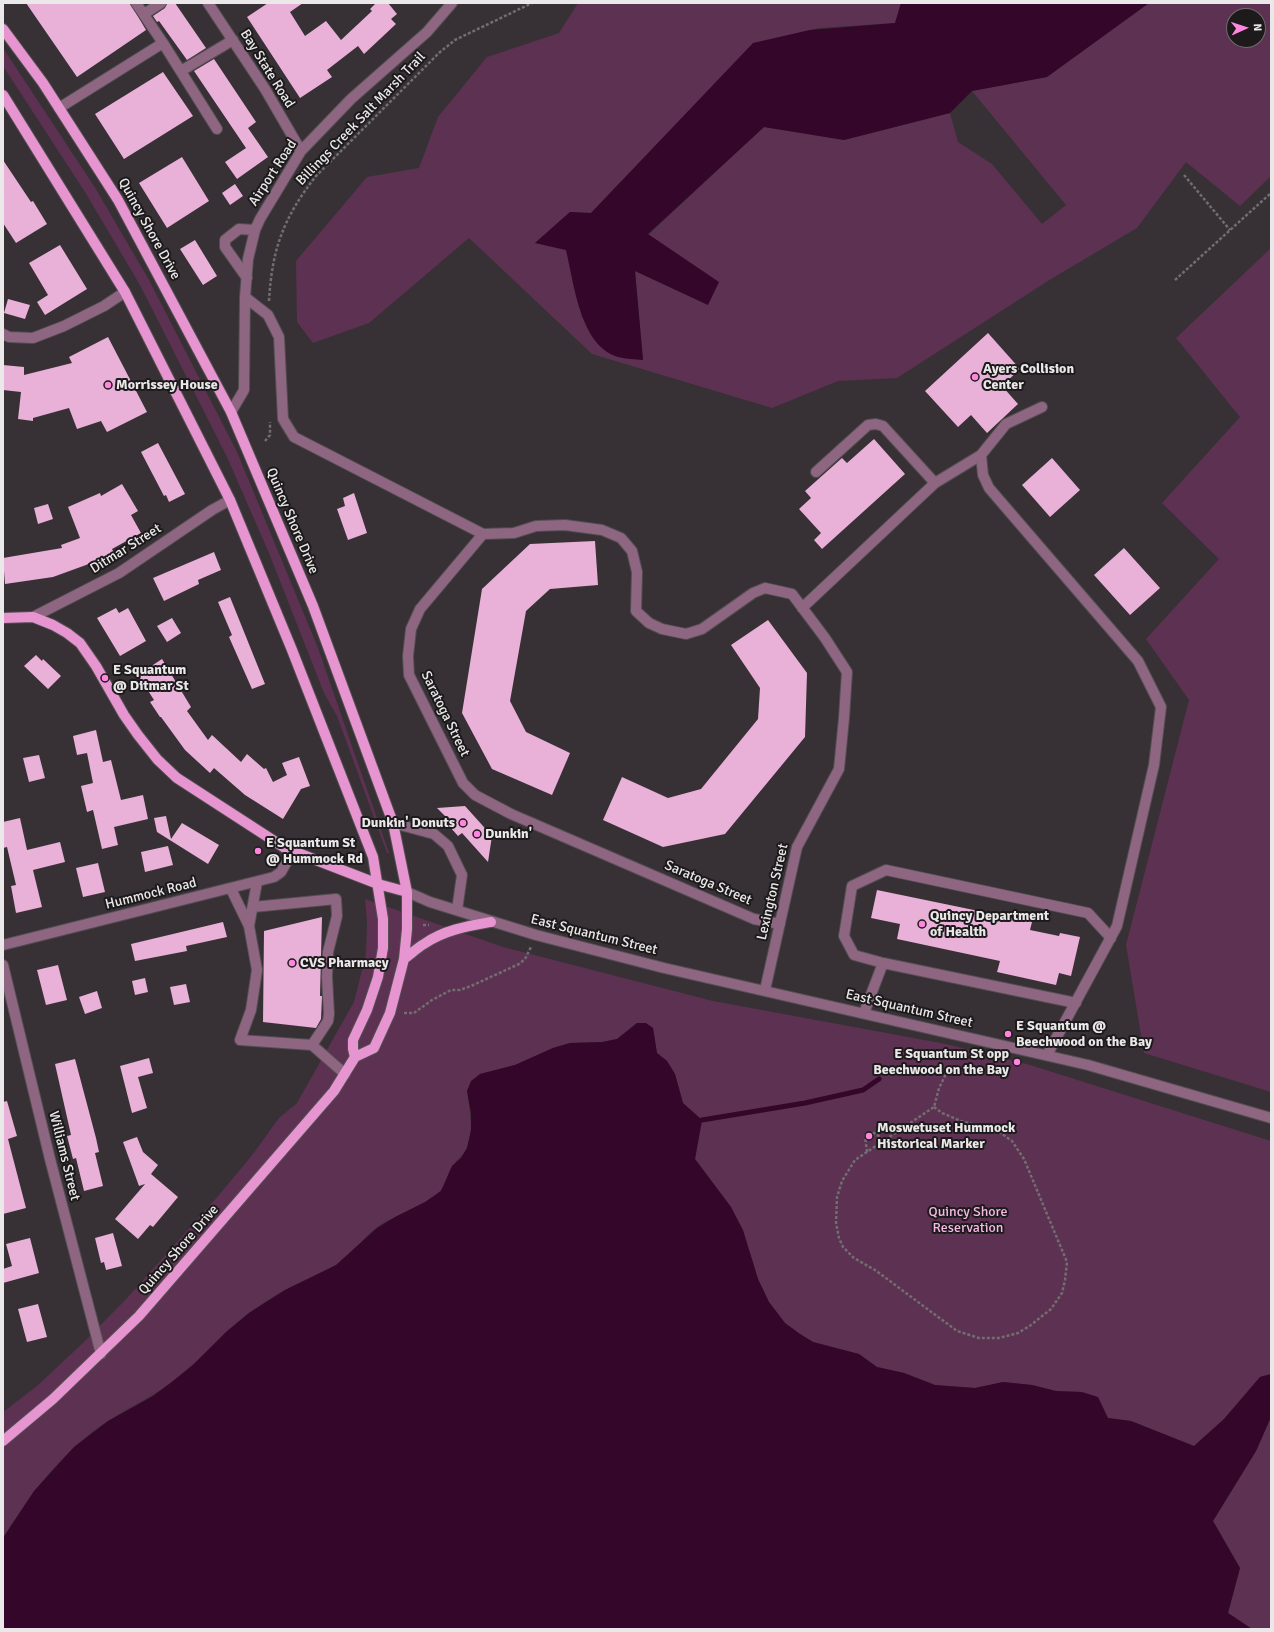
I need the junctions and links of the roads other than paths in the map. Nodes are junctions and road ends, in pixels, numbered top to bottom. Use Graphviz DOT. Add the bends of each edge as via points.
graph roads {
  1 [pos="136,3"];
  2 [pos="161,3"];
  3 [pos="208,3"];
  4 [pos="452,3"];
  5 [pos="144,14"];
  6 [pos="3,28"];
  7 [pos="233,40"];
  8 [pos="163,42"];
  9 [pos="181,71"];
  10 [pos="3,95"];
  11 [pos="59,108"];
  12 [pos="217,129"];
  13 [pos="301,151"];
  14 [pos="255,230"];
  15 [pos="247,278"];
  16 [pos="125,292"];
  17 [pos="245,297"];
  18 [pos="3,334"];
  19 [pos="1042,407"];
  20 [pos="231,412"];
  21 [pos="982,455"];
  22 [pos="816,472"];
  23 [pos="935,483"];
  24 [pos="230,500"];
  25 [pos="484,534"];
  26 [pos="802,608"];
  27 [pos="33,617"];
  28 [pos="3,618"];
  29 [pos="393,823"];
  30 [pos="293,852"];
  31 [pos="257,882"];
  32 [pos="378,884"];
  33 [pos="231,888"];
  34 [pos="407,892"];
  35 [pos="253,907"];
  36 [pos="457,910"];
  37 [pos="491,922"];
  38 [pos="780,924"];
  39 [pos="249,926"];
  40 [pos="1111,938"];
  41 [pos="3,944"];
  42 [pos="404,959"];
  43 [pos="883,963"];
  44 [pos="3,965"];
  45 [pos="765,990"];
  46 [pos="1076,1003"];
  47 [pos="864,1013"];
  48 [pos="312,1045"];
  49 [pos="1047,1055"];
  50 [pos="356,1058"];
  51 [pos="345,1074"];
  52 [pos="1271,1118"];
  53 [pos="100,1354"];
  54 [pos="3,1441"];
  1 -- 5 [label="street"];
  2 -- 5 [label="street"];
  3 -- 7 [label="street, Bay State Road"];
  4 -- 13 [label="street, Airport Road" via="427,32 351,99"];
  5 -- 8 [label="street"];
  6 -- 11 [label="main road, Quincy Shore Drive"];
  7 -- 9 [label="street"];
  7 -- 13 [label="street, Bay State Road"];
  8 -- 9 [label="street"];
  8 -- 11 [label="street"];
  9 -- 12 [label="street"];
  10 -- 16 [label="main road"];
  11 -- 20 [label="main road, Quincy Shore Drive" via="118,200"];
  13 -- 14 [label="street, Airport Road"];
  14 -- 15 [label="street, Airport Road" via="248,259"];
  14 -- 15 [label="street" via="238,230 225,240 225,247"];
  15 -- 17 [label="street, Airport Road"];
  16 -- 18 [label="street" via="104,306 64,326 33,338 9,337"];
  16 -- 24 [label="main road"];
  17 -- 20 [label="street, Airport Road" via="244,390"];
  17 -- 25 [label="street" via="268,315 279,337 283,419 294,437"];
  19 -- 21 [label="street" via="1006,424"];
  20 -- 29 [label="main road, Quincy Shore Drive" via="313,606"];
  21 -- 23 [label="street"];
  21 -- 40 [label="street" via="982,475 988,488 1138,661 1162,707 1154,765 1117,926"];
  22 -- 23 [label="street" via="868,425 876,424 883,426"];
  23 -- 26 [label="street"];
  24 -- 27 [label="street, Ditmar Street" via="119,573"];
  24 -- 32 [label="main road" via="373,857"];
  25 -- 26 [label="street, Lexington Street" via="514,533 536,526 565,525 602,530 621,538 632,551 637,572 636,611 648,623 662,629 686,634 702,629 753,593 765,588 792,594"];
  25 -- 38 [label="street, Saratoga Street" via="420,609 411,629 408,656 409,675 463,783 475,795 511,814 754,919"];
  26 -- 38 [label="street, Lexington Street" via="847,672 844,718 839,769 797,847"];
  27 -- 28 [label="main road, East Squantum Street"];
  27 -- 30 [label="main road, East Squantum Street" via="62,630 80,643 124,715 157,760 214,802"];
  29 -- 34 [label="main road, Quincy Shore Drive"];
  29 -- 36 [label="street" via="434,834 448,846 462,875"];
  30 -- 31 [label="street, Hummock Road" via="281,872"];
  30 -- 32 [label="main road, East Squantum Street"];
  31 -- 33 [label="street, Hummock Road"];
  31 -- 35 [label="street"];
  32 -- 34 [label="main road, East Squantum Street"];
  32 -- 50 [label="main road" via="383,919 383,948 378,977 353,1040"];
  33 -- 39 [label="street"];
  33 -- 41 [label="street, Hummock Road"];
  34 -- 36 [label="street, East Squantum Street"];
  34 -- 42 [label="main road, Quincy Shore Drive"];
  35 -- 39 [label="street"];
  35 -- 48 [label="street" via="336,899 337,916 328,952 328,1021"];
  36 -- 37 [label="street, East Squantum Street"];
  37 -- 42 [label="main road" via="463,927 437,936"];
  37 -- 45 [label="street, East Squantum Street" via="664,968"];
  38 -- 45 [label="street, Lexington Street"];
  39 -- 48 [label="street" via="257,970 251,1010 240,1040"];
  40 -- 43 [label="street" via="1088,913 886,870 852,886 844,936 854,955"];
  40 -- 46 [label="street"];
  42 -- 50 [label="main road, Quincy Shore Drive" via="390,1013 374,1048"];
  43 -- 46 [label="street"];
  43 -- 47 [label="street"];
  44 -- 53 [label="street, Williams Street"];
  45 -- 47 [label="street, East Squantum Street"];
  46 -- 49 [label="street"];
  47 -- 49 [label="street, East Squantum Street"];
  48 -- 51 [label="street"];
  49 -- 52 [label="street, East Squantum Street" via="1124,1074"];
  50 -- 51 [label="main road, Quincy Shore Drive"];
  51 -- 53 [label="main road, Quincy Shore Drive" via="334,1091 178,1273"];
  53 -- 54 [label="main road, Quincy Shore Drive" via="53,1399"];
}
